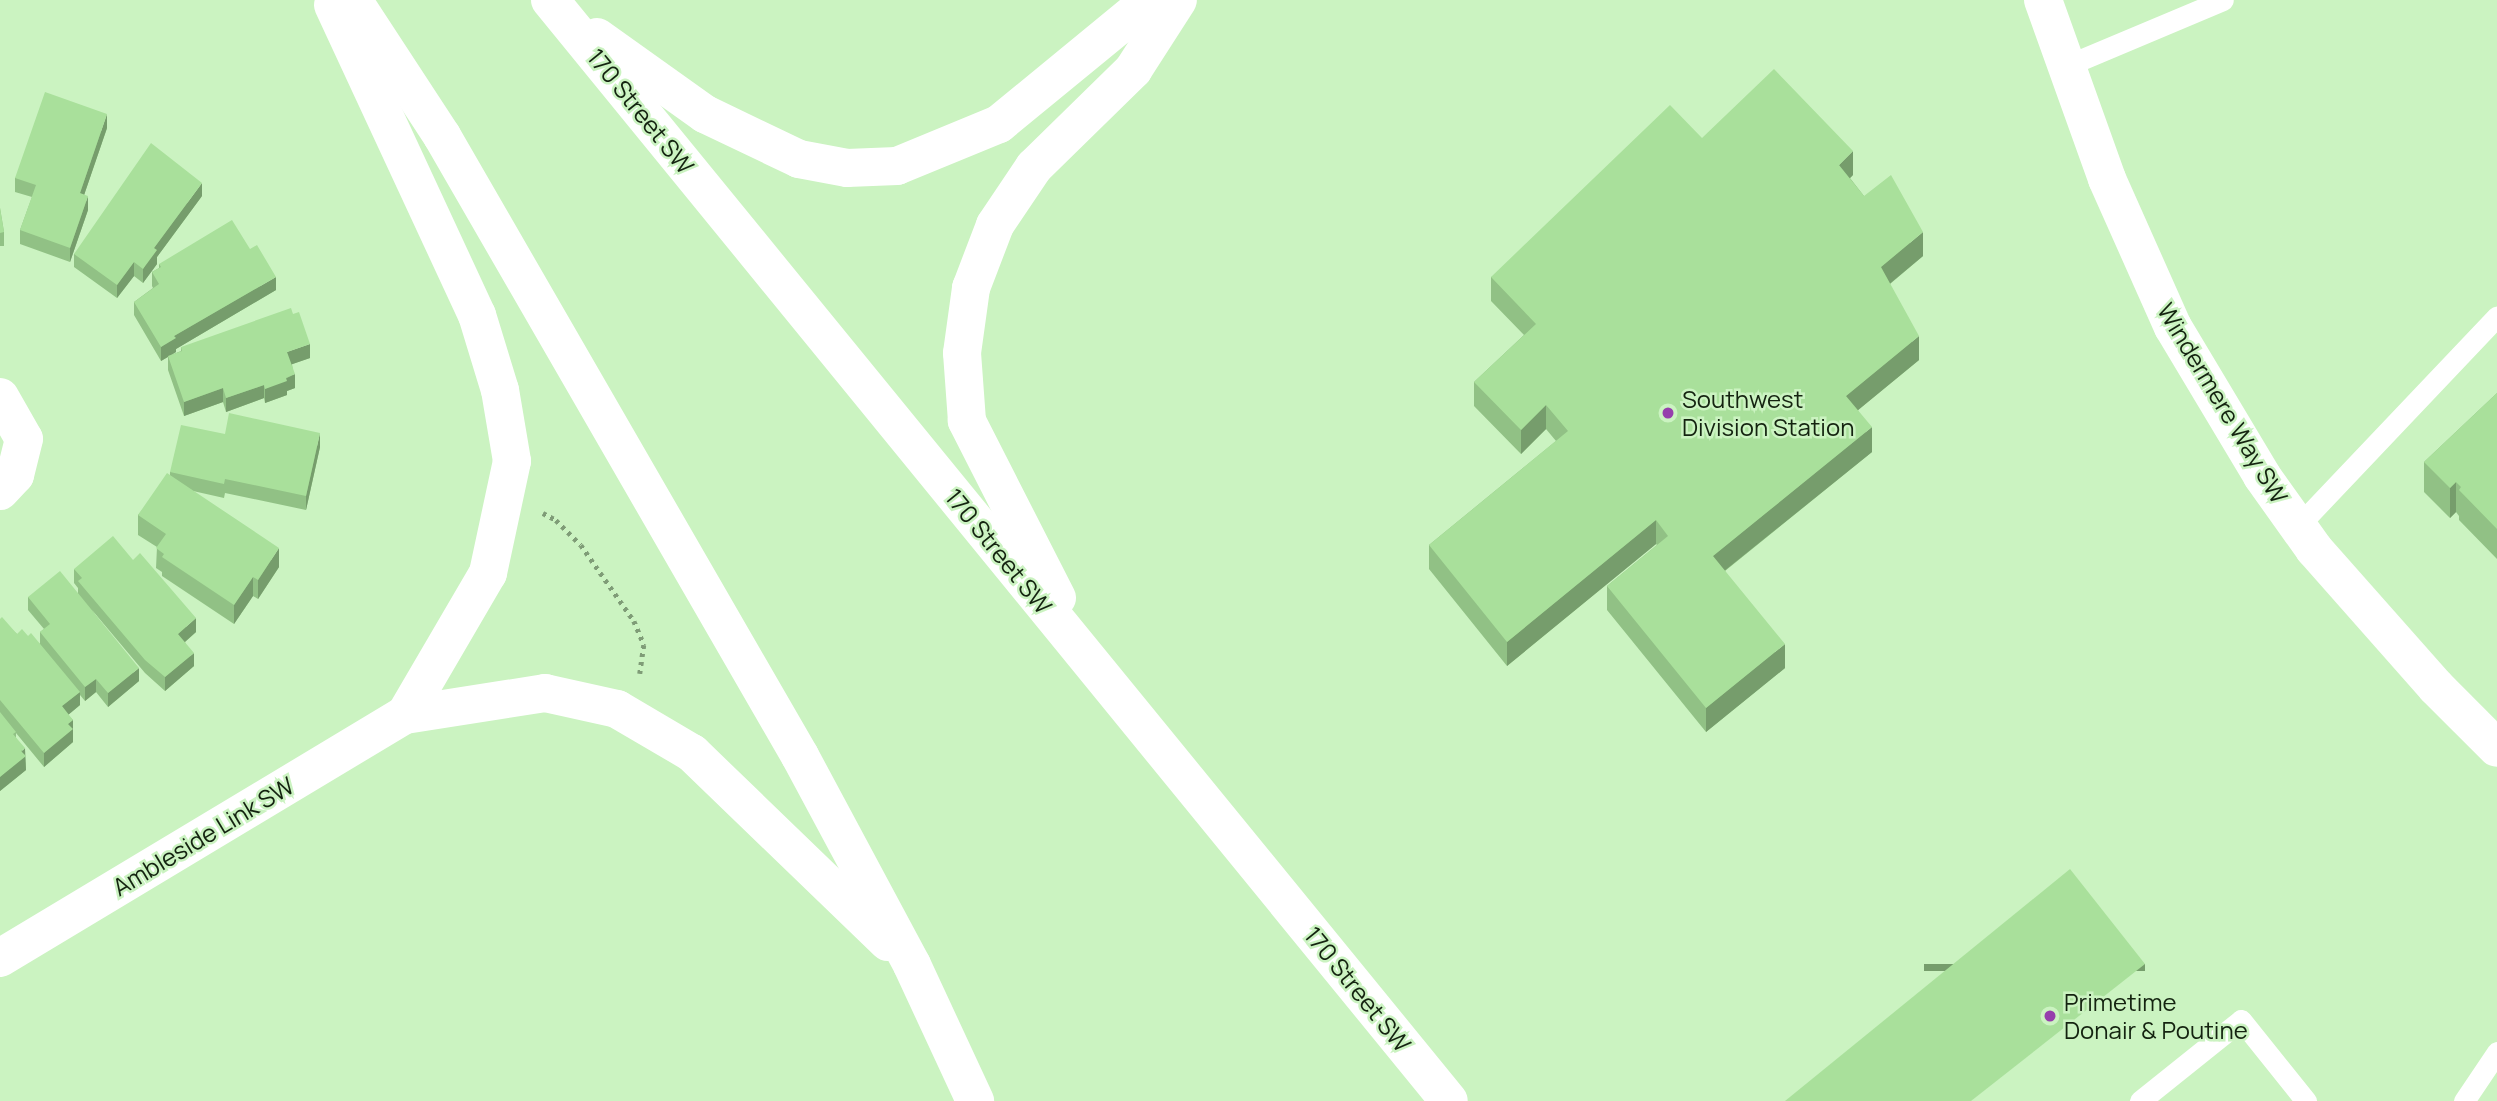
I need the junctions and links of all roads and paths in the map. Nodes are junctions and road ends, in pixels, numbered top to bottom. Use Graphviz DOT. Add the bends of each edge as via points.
graph roads {
  1 [pos="331,0"];
  2 [pos="354,0"];
  3 [pos="1150,0"];
  4 [pos="1178,0"];
  5 [pos="2043,0"];
  6 [pos="2223,0"];
  7 [pos="553,4"];
  8 [pos="2066,66"];
  9 [pos="2497,316"];
  10 [pos="0,397"];
  11 [pos="0,491"];
  12 [pos="2298,526"];
  13 [pos="1085,657"];
  14 [pos="405,715"];
  15 [pos="2497,748"];
  16 [pos="0,958"];
  17 [pos="912,965"];
  18 [pos="2497,1052"];
  19 [pos="975,1101"];
  20 [pos="1448,1101"];
  21 [pos="2140,1101"];
  22 [pos="2306,1101"];
  23 [pos="2464,1101"];
  1 -- 14 [label="main road" via="477,315 500,390 512,461 488,573"];
  2 -- 17 [label="main road" via="442,136 800,756"];
  3 -- 7 [label="main road" via="999,124 897,166 847,169 799,159 705,114"];
  4 -- 13 [label="main road" via="1133,69 1034,167 995,225 971,288 962,353 967,421"];
  5 -- 8 [label="main road, Windermere Way SW"];
  6 -- 8 [label="lane"];
  7 -- 13 [label="main road, 170 Street SW"];
  8 -- 12 [label="main road, Windermere Way SW" via="2107,179 2173,327 2262,476"];
  9 -- 12 [label="lane"];
  10 -- 11 [label="main road" via="24,439 15,475"];
  12 -- 15 [label="main road, Windermere Way SW" via="2436,687"];
  13 -- 20 [label="main road, 170 Street SW"];
  14 -- 16 [label="main road, Ambleside Link SW"];
  14 -- 17 [label="main road" via="545,693 617,709 692,753"];
  17 -- 19 [label="main road"];
  18 -- 23 [label="lane"];
  21 -- 22 [label="lane" via="2241,1020"];
}
